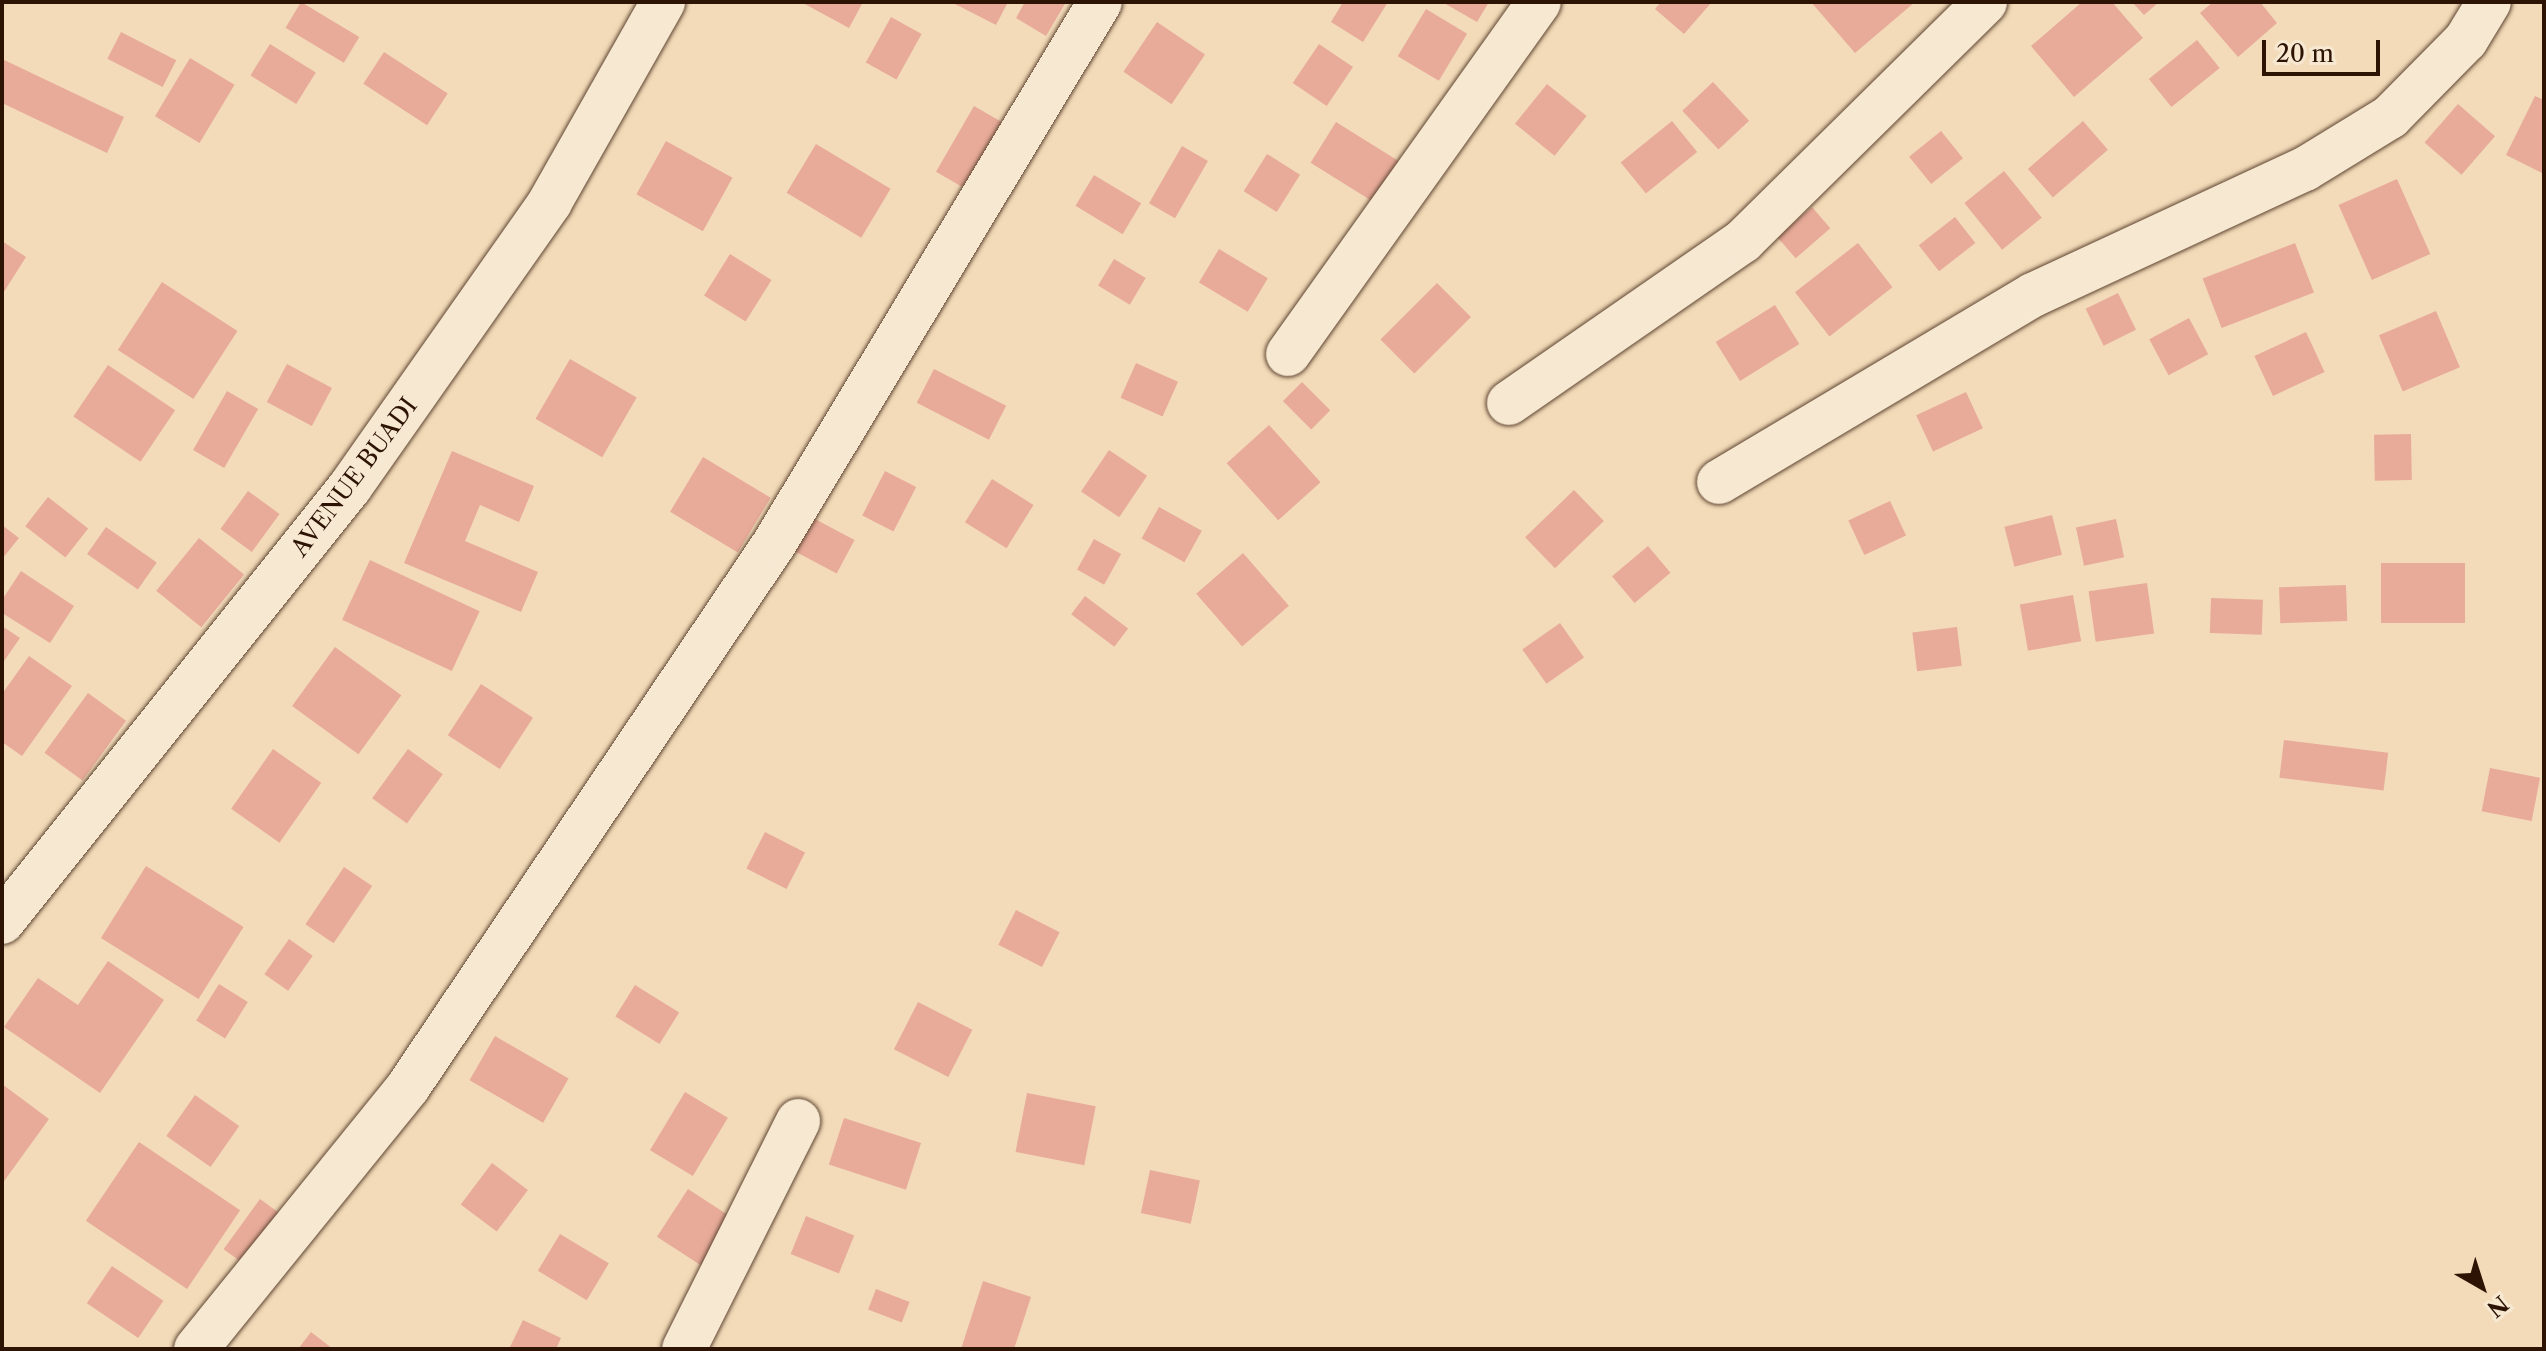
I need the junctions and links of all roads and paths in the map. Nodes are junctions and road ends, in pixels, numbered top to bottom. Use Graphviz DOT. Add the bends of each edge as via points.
graph roads {
  1 [pos="663,2"];
  2 [pos="1100,2"];
  3 [pos="1539,2"];
  4 [pos="1985,2"];
  5 [pos="2489,2"];
  6 [pos="1288,354"];
  7 [pos="1509,403"];
  8 [pos="1719,482"];
  9 [pos="2,922"];
  10 [pos="798,1121"];
  11 [pos="196,1349"];
  12 [pos="684,1349"];
  1 -- 9 [label="street, AVENUE BUADI" via="550,202 350,487"];
  2 -- 11 [label="street" via="757,570 408,1087"];
  3 -- 6 [label="street"];
  4 -- 7 [label="street" via="1743,241"];
  5 -- 8 [label="street" via="2466,40 2390,117 2305,169 2033,295"];
  10 -- 12 [label="street"];
}
